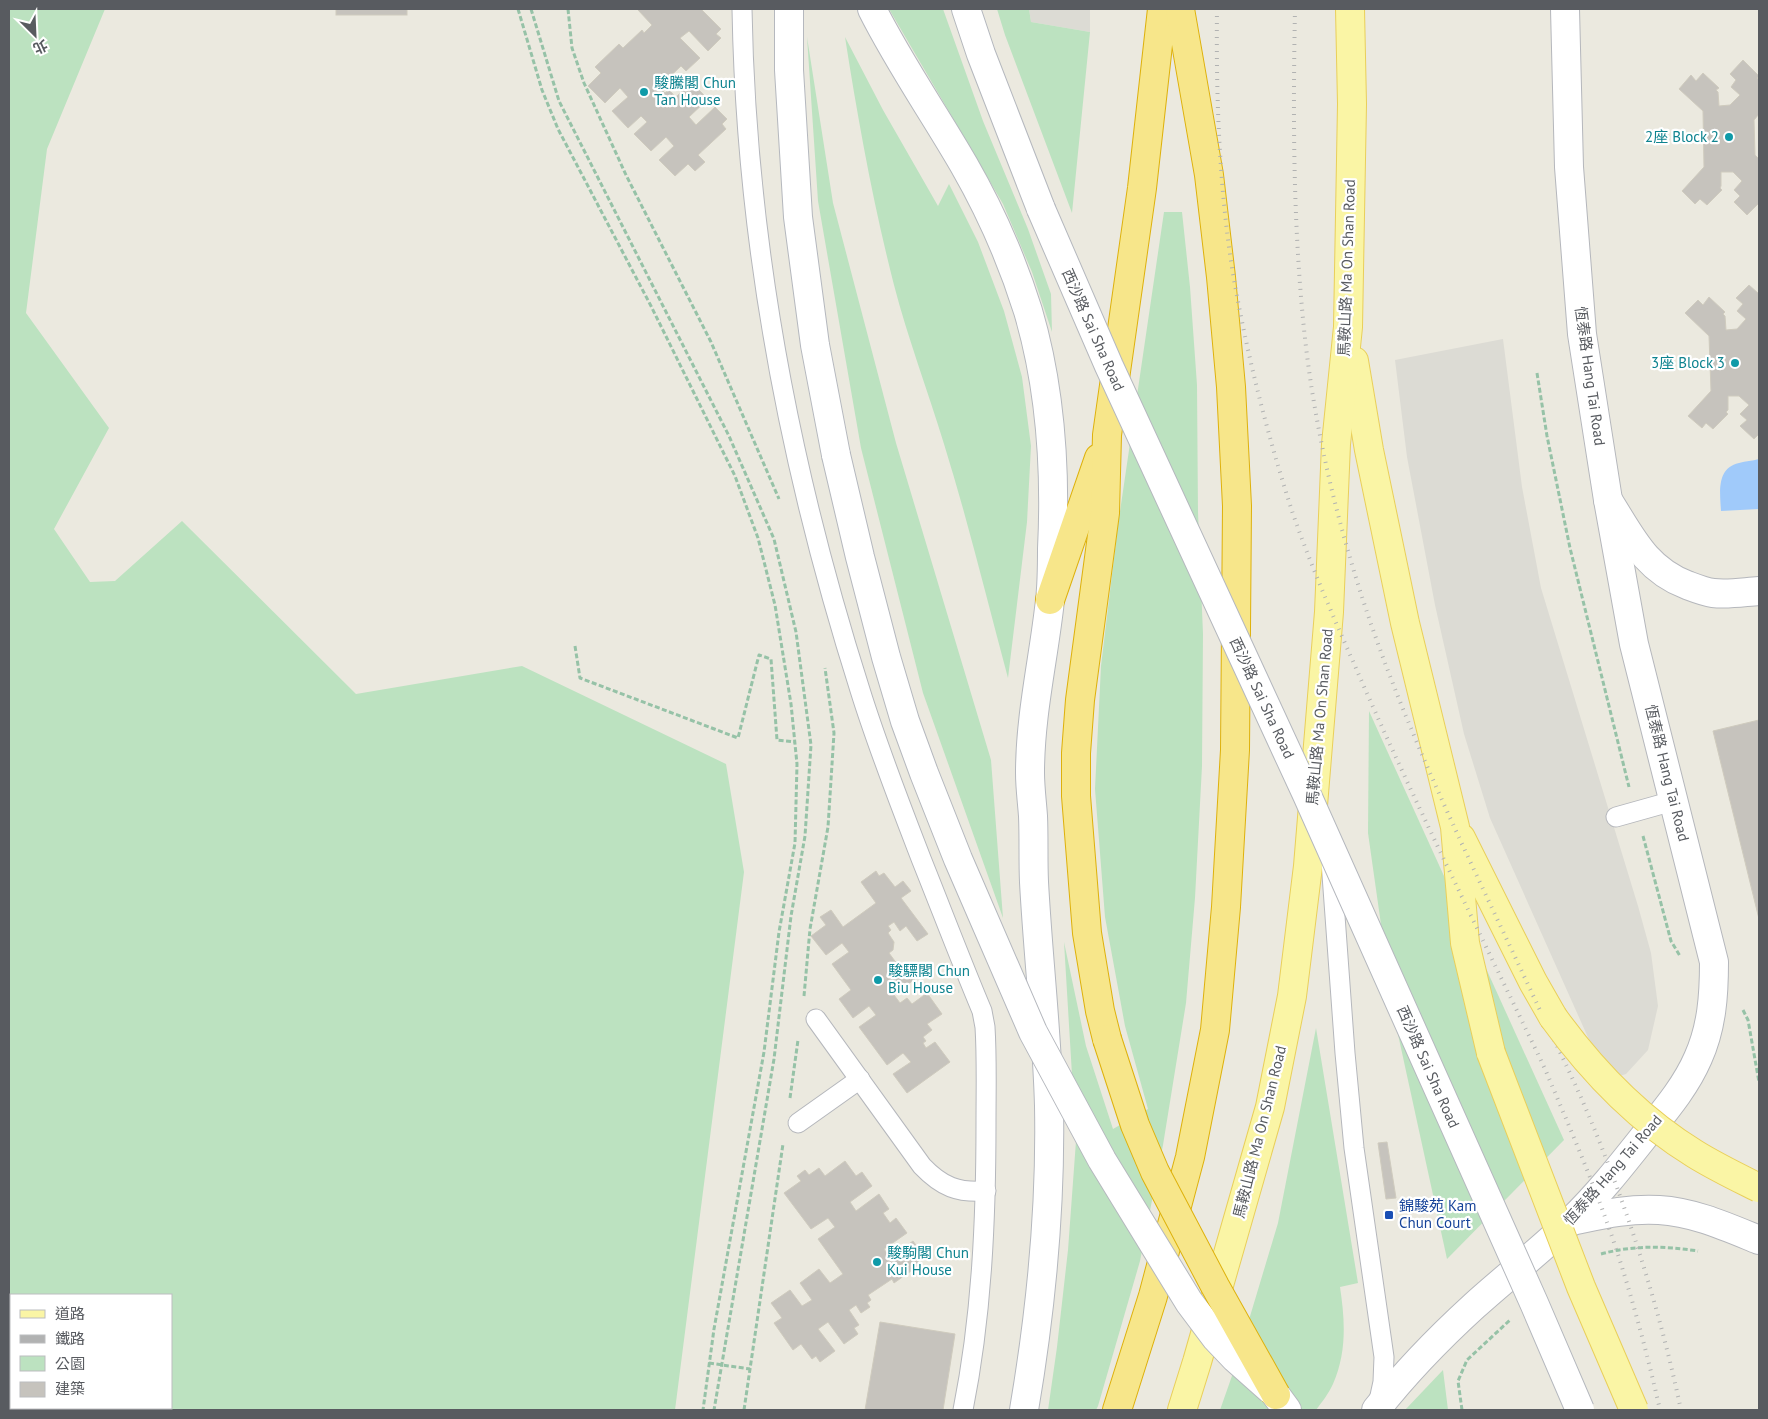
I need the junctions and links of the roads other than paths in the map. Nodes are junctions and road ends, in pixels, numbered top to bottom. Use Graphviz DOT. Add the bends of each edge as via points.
graph roads {
  1 [pos="742,9"];
  2 [pos="789,9"];
  3 [pos="872,9"];
  4 [pos="966,9"];
  5 [pos="1162,9"];
  6 [pos="1180,9"];
  7 [pos="1350,9"];
  8 [pos="1565,9"];
  9 [pos="1348,327"];
  10 [pos="1107,436"];
  11 [pos="1608,500"];
  12 [pos="1759,591"];
  13 [pos="1050,600"];
  14 [pos="1319,713"];
  15 [pos="1673,800"];
  16 [pos="1616,817"];
  17 [pos="1455,827"];
  18 [pos="816,1019"];
  19 [pos="860,1079"];
  20 [pos="793,1115"];
  21 [pos="1759,1188"];
  22 [pos="986,1191"];
  23 [pos="1571,1221"];
  24 [pos="1759,1240"];
  25 [pos="1281,1402"];
  26 [pos="1377,1409"];
  27 [pos="963,1410"];
  28 [pos="1024,1410"];
  29 [pos="1117,1410"];
  30 [pos="1182,1410"];
  31 [pos="1580,1410"];
  32 [pos="1634,1410"];
  1 -- 22 [label="lane" via="748,126 758,222 788,412 832,600 860,692 892,783 982,1011 986,1043"];
  2 -- 25 [label="main road, bridge" via="789,70 798,218 815,345 860,557 905,721 958,859 1033,1032 1106,1167 1189,1302 1220,1343"];
  3 -- 13 [label="main road" via="988,210 1008,252 1028,312 1049,406 1054,497"];
  4 -- 31 [label="main road, 西沙路 Sai Sha Road, bridge" via="1041,209 1113,374 1307,795"];
  5 -- 10 [label="highway" via="1142,188"];
  6 -- 29 [label="highway" via="1209,176 1231,387 1237,506 1235,750 1215,1030 1190,1157 1153,1296"];
  7 -- 9 [label="main road, 馬鞍山路 Ma On Shan Road" via="1352,104"];
  8 -- 11 [label="main road, 恆泰路 Hang Tai Road" via="1569,167 1582,334"];
  9 -- 14 [label="main road, 馬鞍山路 Ma On Shan Road" via="1336,444 1329,612"];
  9 -- 17 [label="main road" via="1368,450 1405,623"];
  10 -- 13 [label="highway"];
  10 -- 25 [label="highway, bridge" via="1105,513 1076,753 1081,870 1100,1011 1136,1125 1155,1172"];
  11 -- 12 [label="main road" via="1648,561 1677,582 1713,593"];
  11 -- 15 [label="main road, 恆泰路 Hang Tai Road" via="1634,644"];
  13 -- 28 [label="main road" via="1032,730 1030,772 1049,1107 1047,1190 1043,1273"];
  14 -- 26 [label="lane" via="1354,1148 1384,1357"];
  14 -- 30 [label="main road, 馬鞍山路 Ma On Shan Road" via="1308,866 1285,1034 1259,1148"];
  15 -- 16 [label="lane"];
  15 -- 23 [label="main road, 恆泰路 Hang Tai Road" via="1714,962 1710,1024 1698,1058 1679,1093"];
  17 -- 21 [label="main road, bridge" via="1533,982 1574,1045 1628,1103 1663,1132 1695,1154"];
  17 -- 32 [label="main road, bridge" via="1465,943 1491,1053 1581,1287"];
  18 -- 19 [label="lane"];
  19 -- 20 [label="lane"];
  19 -- 22 [label="lane" via="932,1177 959,1190"];
  22 -- 27 [label="lane" via="977,1323"];
  23 -- 24 [label="main road" via="1615,1212 1679,1212"];
  23 -- 26 [label="main road, 恆泰路 Hang Tai Road" via="1450,1329"];
}
